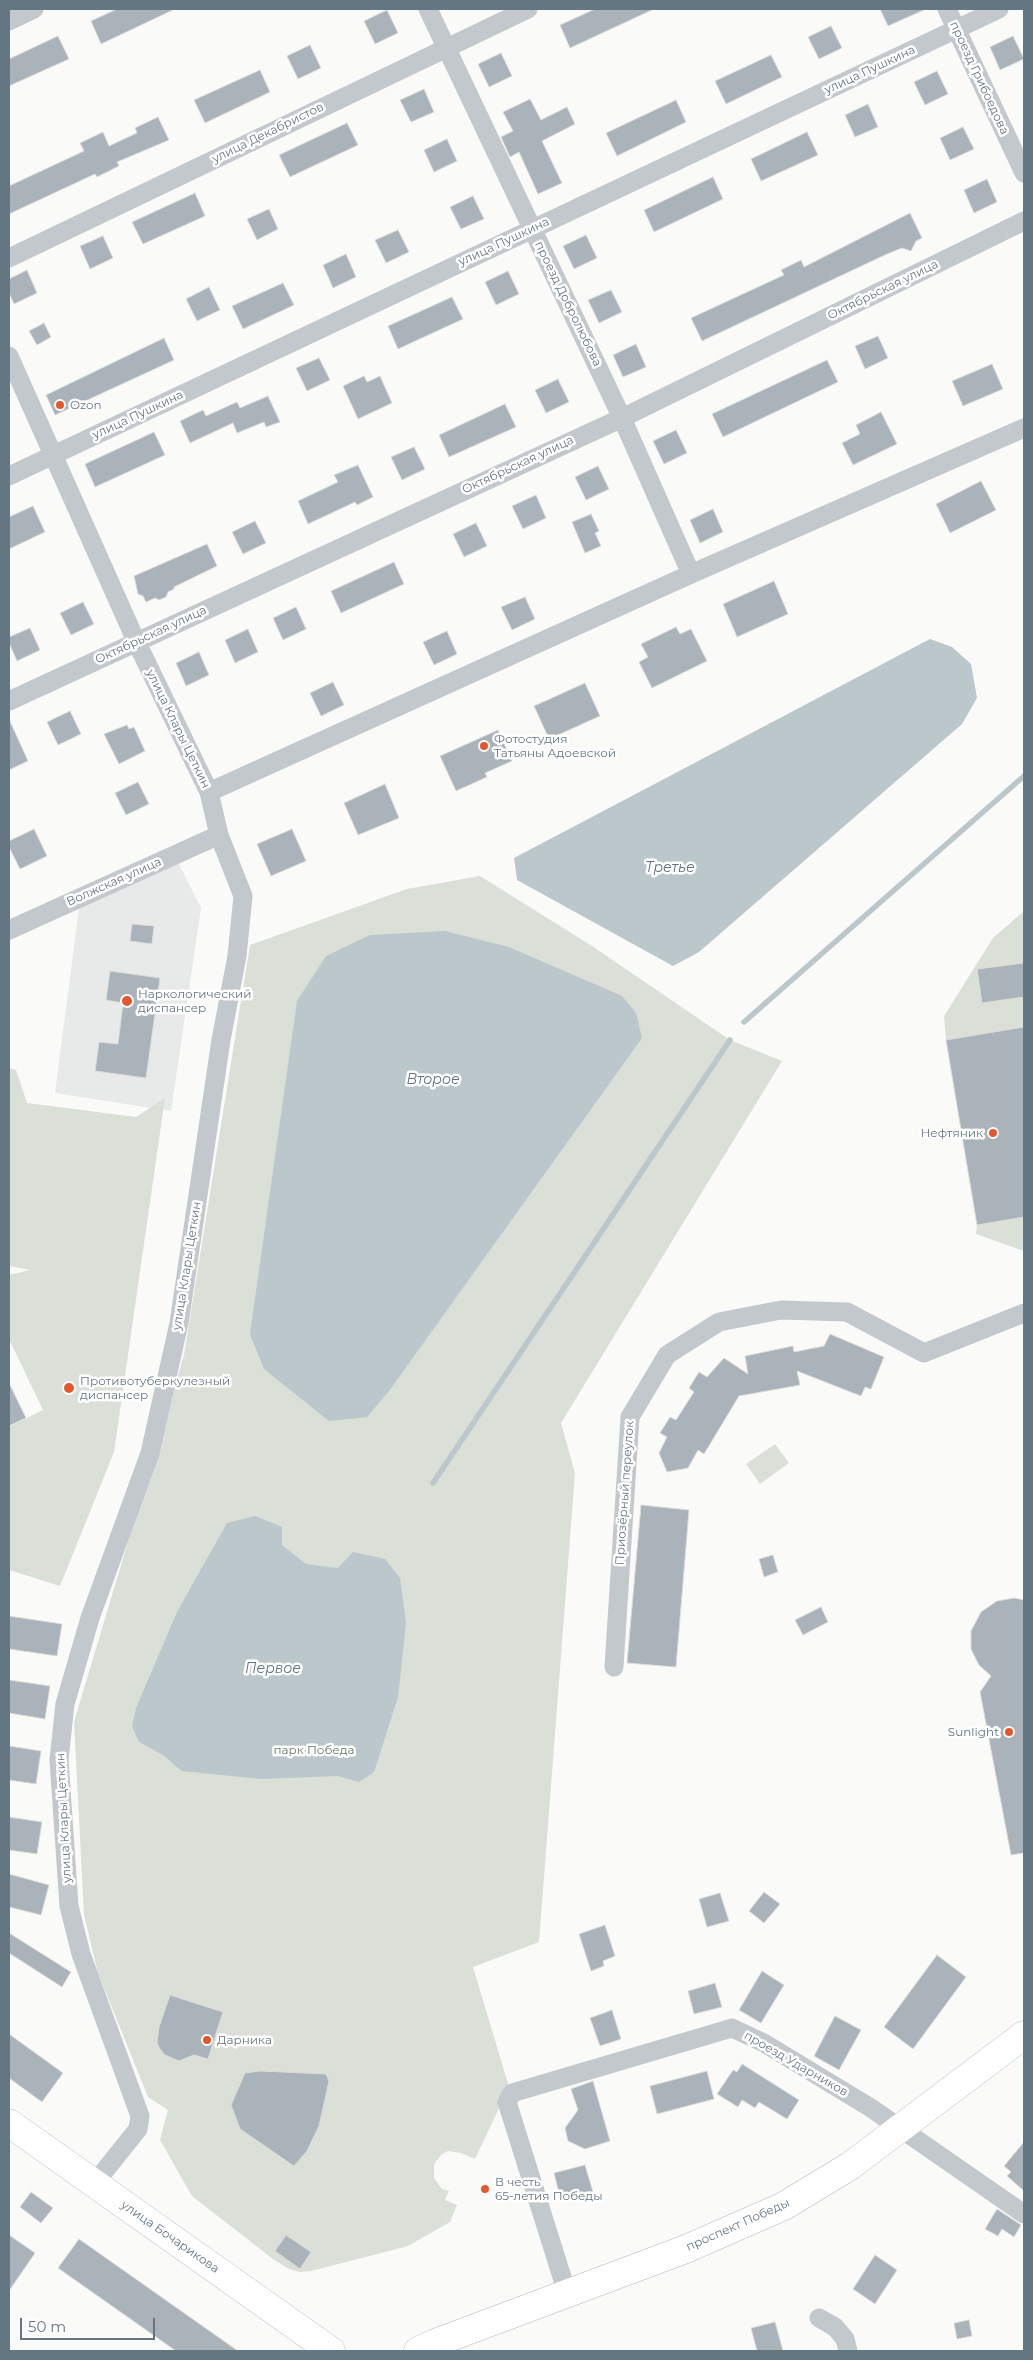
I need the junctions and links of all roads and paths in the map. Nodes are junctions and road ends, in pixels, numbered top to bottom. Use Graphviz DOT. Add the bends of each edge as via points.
graph roads {
  1 [pos="34,9"];
  2 [pos="428,9"];
  3 [pos="528,9"];
  4 [pos="947,9"];
  5 [pos="999,9"];
  6 [pos="9,21"];
  7 [pos="956,29"];
  8 [pos="446,47"];
  9 [pos="1024,173"];
  10 [pos="1024,221"];
  11 [pos="532,229"];
  12 [pos="9,258"];
  13 [pos="9,356"];
  14 [pos="622,418"];
  15 [pos="1024,428"];
  16 [pos="54,455"];
  17 [pos="9,476"];
  18 [pos="691,574"];
  19 [pos="136,641"];
  20 [pos="9,701"];
  21 [pos="209,792"];
  22 [pos="218,835"];
  23 [pos="9,930"];
  24 [pos="1024,1314"];
  25 [pos="614,1666"];
  26 [pos="1024,2035"];
  27 [pos="9,2123"];
  28 [pos="900,2128"];
  29 [pos="94,2184"];
  30 [pos="1024,2214"];
  31 [pos="567,2293"];
  32 [pos="819,2318"];
  33 [pos="331,2351"];
  34 [pos="418,2351"];
  35 [pos="848,2351"];
  1 -- 6 [label="street"];
  2 -- 8 [label="street, проезд Добролюбова"];
  3 -- 8 [label="street, улица Декабристов"];
  4 -- 7 [label="street, проезд Грибоедова"];
  5 -- 7 [label="street, улица Пушкина"];
  7 -- 9 [label="street, проезд Грибоедова"];
  7 -- 11 [label="street, улица Пушкина"];
  8 -- 11 [label="street, проезд Добролюбова"];
  8 -- 12 [label="street, улица Декабристов"];
  10 -- 14 [label="street, Октябрьская улица"];
  11 -- 14 [label="street, проезд Добролюбова"];
  11 -- 16 [label="street, улица Пушкина"];
  13 -- 16 [label="street, улица Клары Цеткин"];
  14 -- 18 [label="street, проезд Добролюбова"];
  14 -- 19 [label="street, Октябрьская улица"];
  15 -- 18 [label="street"];
  16 -- 17 [label="street, улица Пушкина"];
  16 -- 19 [label="street, улица Клары Цеткин"];
  18 -- 21 [label="street"];
  19 -- 20 [label="street, Октябрьская улица"];
  19 -- 21 [label="street, улица Клары Цеткин"];
  21 -- 22 [label="street, улица Клары Цеткин"];
  22 -- 23 [label="street, Волжская улица"];
  22 -- 29 [label="street, улица Клары Цеткин" via="243,896 237,956 221,1040 179,1323 150,1453 90,1618 65,1704 59,1760 69,1906 81,1954 140,2116 138,2129"];
  24 -- 25 [label="street, Приозёрный переулок" via="924,1353 847,1312 781,1310 719,1322 667,1355 630,1417"];
  26 -- 28 [label="main road, проспект Победы"];
  27 -- 29 [label="main road, улица Бочарикова"];
  28 -- 30 [label="street, проезд Ударников"];
  28 -- 31 [label="main road, проспект Победы" via="850,2166 784,2206 686,2248"];
  28 -- 31 [label="street, проезд Ударников" via="764,2043 732,2028 512,2093 507,2102"];
  29 -- 33 [label="main road, улица Бочарикова"];
  31 -- 34 [label="main road, проспект Победы"];
  32 -- 35 [label="street" via="845,2339"];
}
